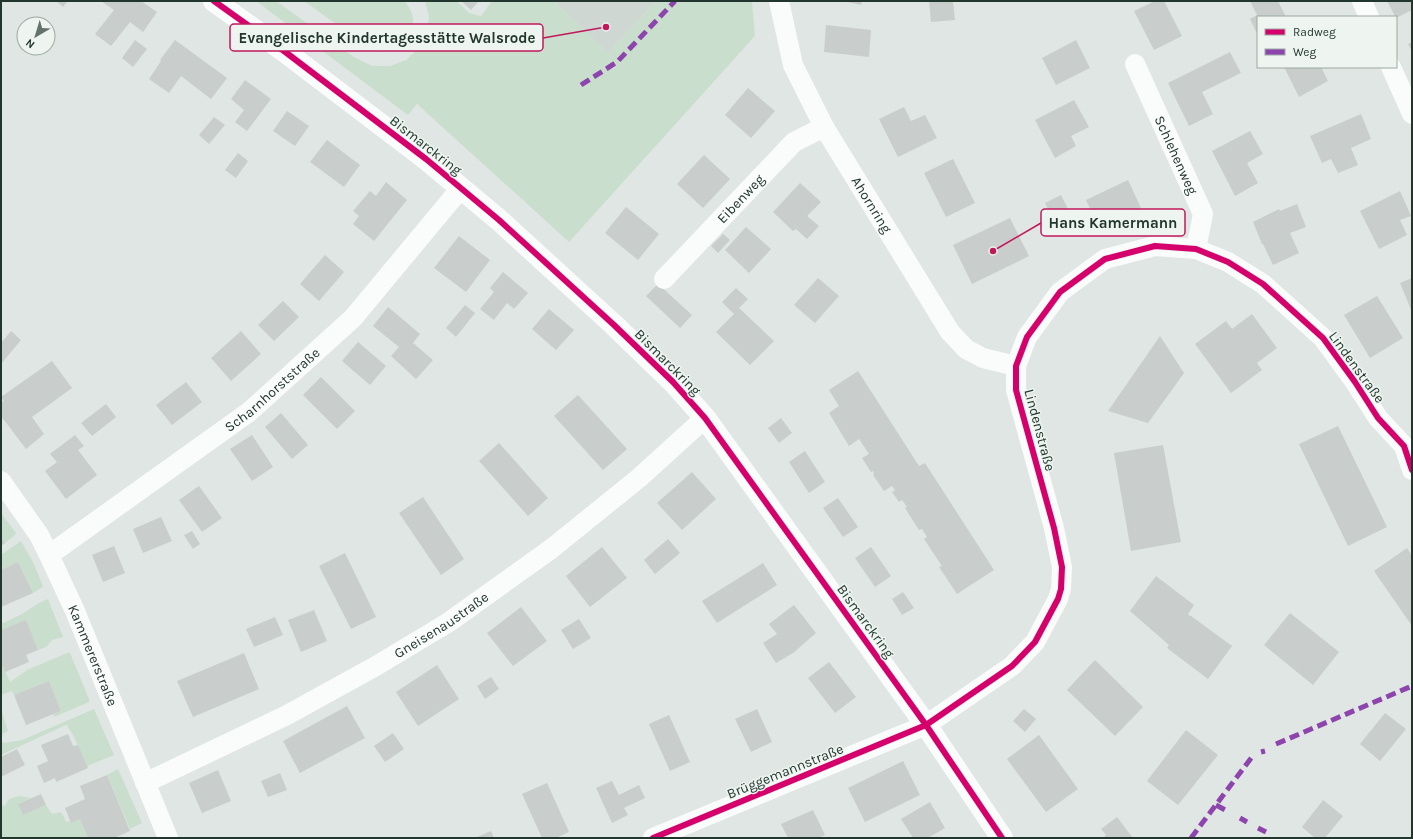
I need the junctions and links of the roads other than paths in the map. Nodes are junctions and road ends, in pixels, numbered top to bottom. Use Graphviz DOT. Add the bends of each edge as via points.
graph roads {
  1 [pos="214,1"];
  2 [pos="779,1"];
  3 [pos="1362,1"];
  4 [pos="1369,16"];
  5 [pos="1135,64"];
  6 [pos="1391,68"];
  7 [pos="1412,114"];
  8 [pos="824,127"];
  9 [pos="461,188"];
  10 [pos="1196,249"];
  11 [pos="664,279"];
  12 [pos="1016,366"];
  13 [pos="705,418"];
  14 [pos="1408,442"];
  15 [pos="1412,470"];
  16 [pos="1,481"];
  17 [pos="49,555"];
  18 [pos="926,725"];
  19 [pos="144,783"];
  20 [pos="168,838"];
  21 [pos="653,838"];
  22 [pos="1002,838"];
  1 -- 9 [label="street, Bismarckring" via="284,51"];
  2 -- 8 [label="street, Ahornring" via="793,65"];
  3 -- 4 [label="street"];
  5 -- 10 [label="street, Schlehenweg" via="1203,214"];
  6 -- 7 [label="street"];
  8 -- 11 [label="street, Eibenweg" via="794,142"];
  8 -- 12 [label="street, Ahornring" via="950,332 966,349 983,358"];
  9 -- 13 [label="street, Bismarckring" via="614,325"];
  9 -- 17 [label="street, Scharnhorststraße" via="353,318 249,412"];
  10 -- 12 [label="street, Lindenstraße" via="1155,246 1106,260 1060,292 1027,337"];
  10 -- 14 [label="street, Lindenstraße" via="1228,262 1262,284 1323,338 1378,418"];
  12 -- 18 [label="street, Lindenstraße" via="1016,390 1054,528 1062,567 1061,589 1035,642 1012,666"];
  13 -- 18 [label="street, Bismarckring"];
  13 -- 19 [label="street, Gneisenaustraße" via="639,478 557,544 450,622 287,715"];
  14 -- 15 [label="street, Lindenstraße"];
  16 -- 17 [label="street, Kammererstraße"];
  17 -- 19 [label="street, Kammererstraße" via="75,612"];
  18 -- 21 [label="street, Brüggemannstraße"];
  18 -- 22 [label="street, Bismarckring"];
  19 -- 20 [label="street, Kammererstraße"];
}
